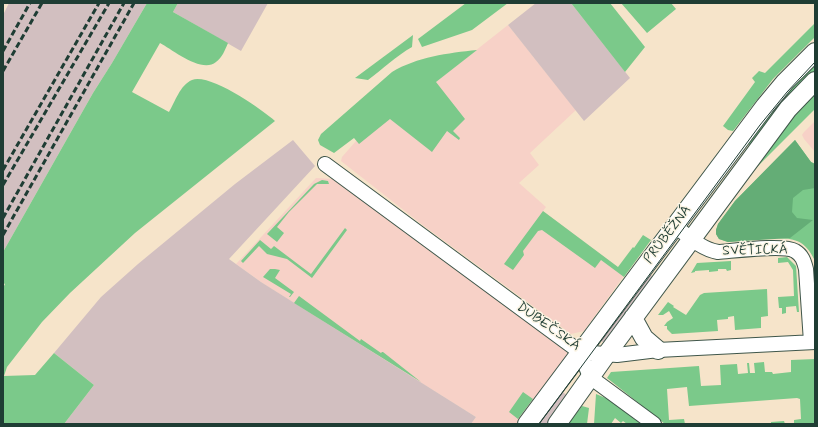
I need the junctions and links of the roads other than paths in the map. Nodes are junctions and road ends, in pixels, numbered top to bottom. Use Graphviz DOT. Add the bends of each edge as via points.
graph roads {
  1 [pos="815,52"];
  2 [pos="815,81"];
  3 [pos="325,164"];
  4 [pos="675,226"];
  5 [pos="692,239"];
  6 [pos="633,318"];
  7 [pos="813,342"];
  8 [pos="658,350"];
  9 [pos="580,352"];
  10 [pos="606,355"];
  11 [pos="590,377"];
  12 [pos="527,424"];
  13 [pos="556,424"];
  14 [pos="654,424"];
  1 -- 4 [label="main road, PRŮBĚŽNÁ" via="765,106"];
  2 -- 5 [label="main road, PRŮBĚŽNÁ" via="788,109"];
  3 -- 9 [label="street, DUBEČSKÁ"];
  4 -- 5 [label="street, SVĚTICKÁ"];
  4 -- 9 [label="main road, PRŮBĚŽNÁ"];
  5 -- 6 [label="main road, PRŮBĚŽNÁ"];
  5 -- 7 [label="street, SVĚTICKÁ" via="718,252 782,247 801,255 806,269"];
  6 -- 8 [label="main road" via="644,338"];
  6 -- 10 [label="main road, PRŮBĚŽNÁ"];
  7 -- 8 [label="street, DUBEČSKÁ"];
  8 -- 10 [label="street, DUBEČSKÁ"];
  9 -- 10 [label="street, DUBEČSKÁ"];
  9 -- 11 [label="street"];
  9 -- 12 [label="main road, PRŮBĚŽNÁ"];
  10 -- 11 [label="main road, PRŮBĚŽNÁ"];
  11 -- 13 [label="main road, PRŮBĚŽNÁ"];
  11 -- 14 [label="street"];
}
